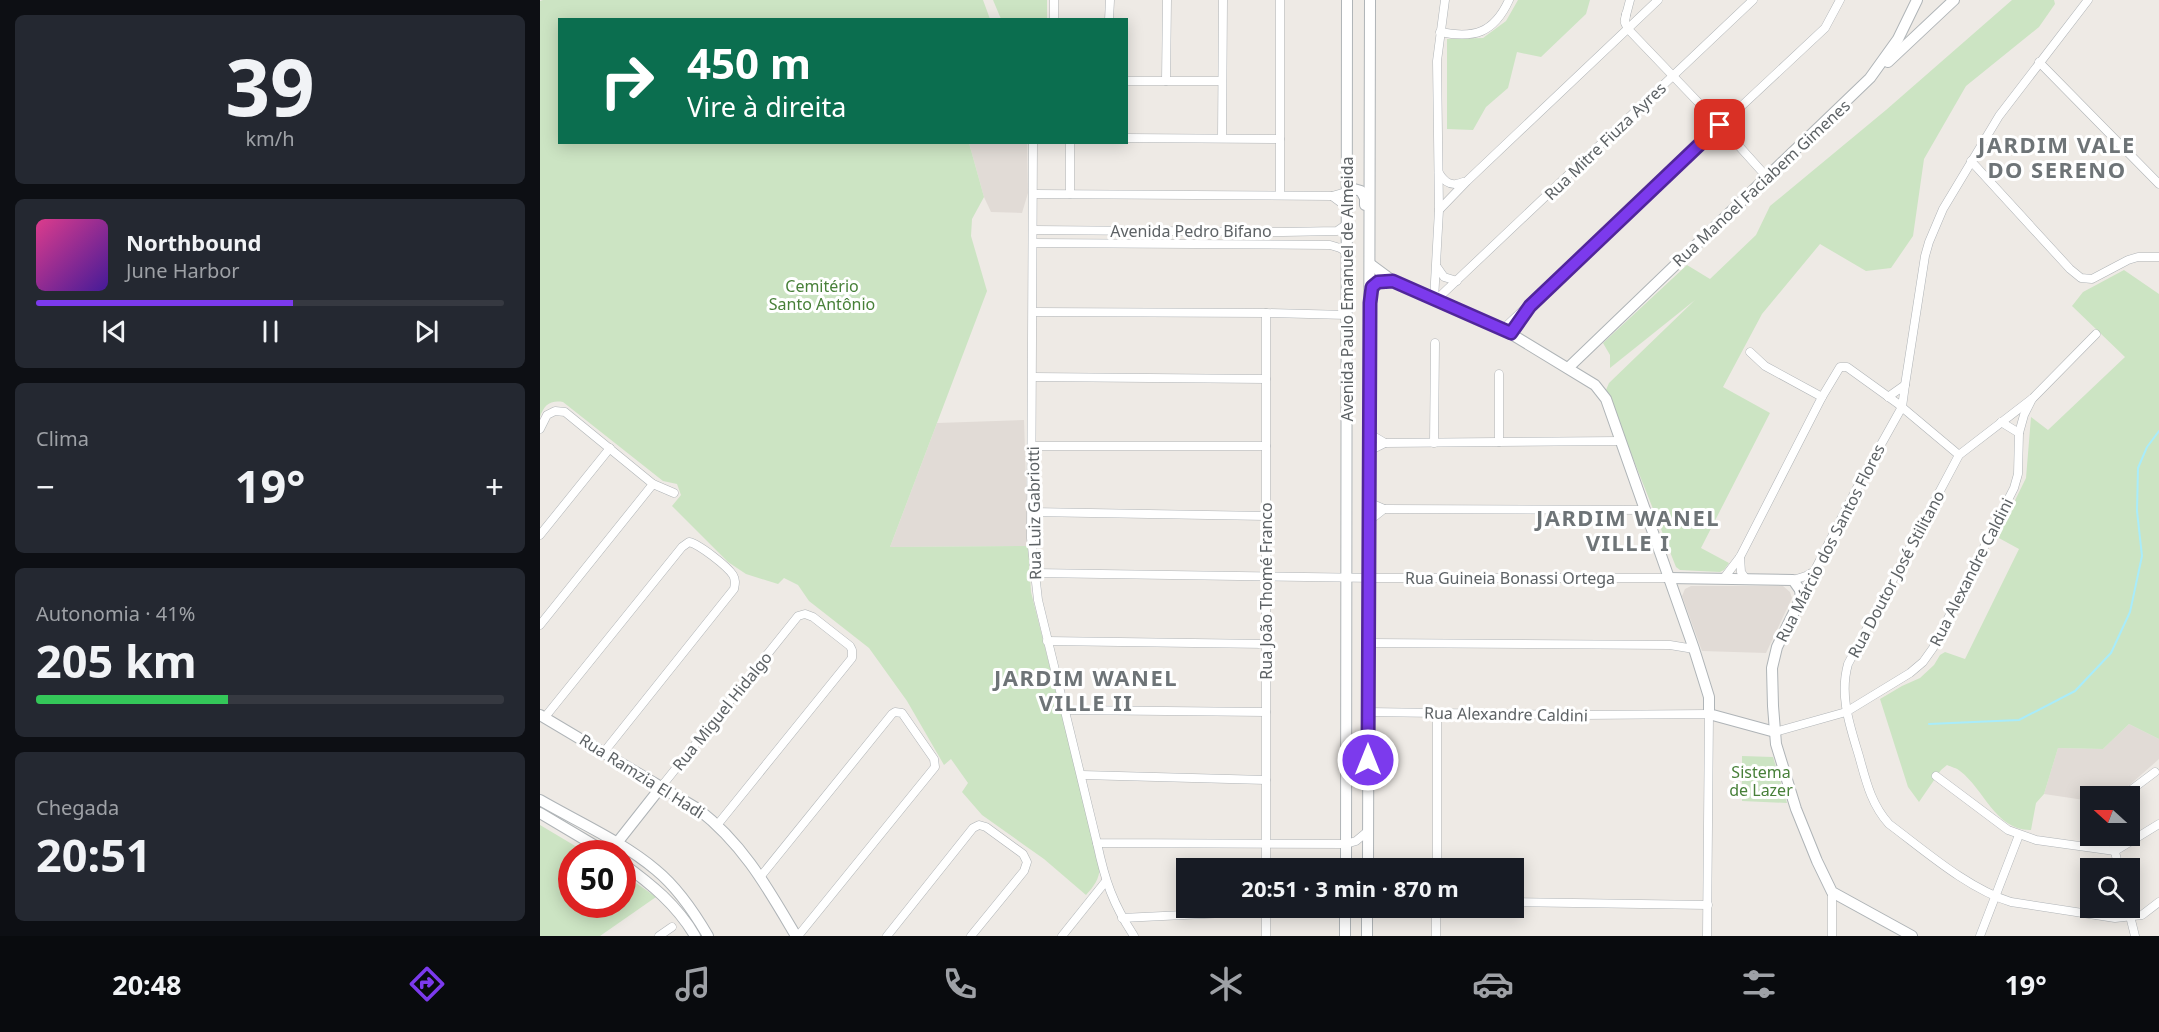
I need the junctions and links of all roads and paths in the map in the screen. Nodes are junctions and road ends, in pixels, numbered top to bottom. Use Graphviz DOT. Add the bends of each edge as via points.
graph roads {
  1 [pos="1054,0"];
  2 [pos="1110,0"];
  3 [pos="1167,0"];
  4 [pos="1223,0"];
  5 [pos="1280,0"];
  6 [pos="1347,0"];
  7 [pos="1370,0"];
  8 [pos="1445,0"];
  9 [pos="1509,0"];
  10 [pos="1630,0"];
  11 [pos="1648,0"];
  12 [pos="1657,0"];
  13 [pos="1754,0"];
  14 [pos="1840,0"];
  15 [pos="1954,0"];
  16 [pos="2088,0"];
  17 [pos="1916,3"];
  18 [pos="1626,14"];
  19 [pos="1936,17"];
  20 [pos="1054,18"];
  21 [pos="1110,18"];
  22 [pos="1628,29"];
  23 [pos="1440,32"];
  24 [pos="1617,39"];
  25 [pos="2039,62"];
  26 [pos="1673,76"];
  27 [pos="1870,78"];
  28 [pos="1128,81"];
  29 [pos="1166,81"];
  30 [pos="1222,81"];
  31 [pos="1720,125"];
  32 [pos="1128,138"];
  33 [pos="1222,138"];
  34 [pos="1280,139"];
  35 [pos="1033,144"];
  36 [pos="1070,144"];
  37 [pos="1971,161"];
  38 [pos="1439,173"];
  39 [pos="1766,176"];
  40 [pos="1467,181"];
  41 [pos="2159,184"];
  42 [pos="1455,185"];
  43 [pos="1346,192"];
  44 [pos="1439,192"];
  45 [pos="1034,194"];
  46 [pos="1070,194"];
  47 [pos="1280,195"];
  48 [pos="1332,196"];
  49 [pos="1450,199"];
  50 [pos="1347,207"];
  51 [pos="1439,210"];
  52 [pos="1347,224"];
  53 [pos="1033,230"];
  54 [pos="1283,232"];
  55 [pos="1033,243"];
  56 [pos="1283,245"];
  57 [pos="1370,249"];
  58 [pos="1347,252"];
  59 [pos="2159,257"];
  60 [pos="1370,264"];
  61 [pos="1437,267"];
  62 [pos="1393,281"];
  63 [pos="1457,281"];
  64 [pos="1370,292"];
  65 [pos="1416,292"];
  66 [pos="1435,300"];
  67 [pos="1530,306"];
  68 [pos="1458,310"];
  69 [pos="1033,312"];
  70 [pos="1266,313"];
  71 [pos="1347,315"];
  72 [pos="1517,322"];
  73 [pos="1507,331"];
  74 [pos="2096,334"];
  75 [pos="1522,340"];
  76 [pos="1435,343"];
  77 [pos="1585,350"];
  78 [pos="1750,352"];
  79 [pos="1568,368"];
  80 [pos="1499,374"];
  81 [pos="1033,376"];
  82 [pos="1266,379"];
  83 [pos="1595,385"];
  84 [pos="1905,385"];
  85 [pos="1822,397"];
  86 [pos="1888,397"];
  87 [pos="2033,398"];
  88 [pos="1902,407"];
  89 [pos="2001,422"];
  90 [pos="540,429"];
  91 [pos="2019,433"];
  92 [pos="1370,434"];
  93 [pos="1621,441"];
  94 [pos="1499,442"];
  95 [pos="1385,443"];
  96 [pos="1434,443"];
  97 [pos="1032,446"];
  98 [pos="1266,446"];
  99 [pos="609,448"];
  100 [pos="1369,451"];
  101 [pos="1959,455"];
  102 [pos="653,484"];
  103 [pos="674,493"];
  104 [pos="1370,503"];
  105 [pos="1384,509"];
  106 [pos="1646,510"];
  107 [pos="1032,512"];
  108 [pos="1266,516"];
  109 [pos="1370,520"];
  110 [pos="540,535"];
  111 [pos="1661,557"];
  112 [pos="1740,557"];
  113 [pos="1816,570"];
  114 [pos="1034,573"];
  115 [pos="1266,576"];
  116 [pos="1346,578"];
  117 [pos="1369,578"];
  118 [pos="1651,578"];
  119 [pos="1668,578"];
  120 [pos="1694,578"];
  121 [pos="1724,578"];
  122 [pos="1746,579"];
  123 [pos="1793,579"];
  124 [pos="1675,597"];
  125 [pos="1801,598"];
  126 [pos="540,625"];
  127 [pos="1686,628"];
  128 [pos="1047,641"];
  129 [pos="1369,643"];
  130 [pos="1266,644"];
  131 [pos="1670,645"];
  132 [pos="1694,649"];
  133 [pos="1773,706"];
  134 [pos="1065,710"];
  135 [pos="1266,712"];
  136 [pos="1368,712"];
  137 [pos="1846,712"];
  138 [pos="1437,713"];
  139 [pos="1709,714"];
  140 [pos="543,716"];
  141 [pos="1751,727"];
  142 [pos="1775,732"];
  143 [pos="604,752"];
  144 [pos="2156,772"];
  145 [pos="1082,775"];
  146 [pos="1936,776"];
  147 [pos="1266,780"];
  148 [pos="2137,786"];
  149 [pos="662,787"];
  150 [pos="540,800"];
  151 [pos="540,813"];
  152 [pos="717,824"];
  153 [pos="2159,824"];
  154 [pos="1368,831"];
  155 [pos="2019,835"];
  156 [pos="587,840"];
  157 [pos="609,840"];
  158 [pos="619,840"];
  159 [pos="1097,843"];
  160 [pos="1266,844"];
  161 [pos="1346,844"];
  162 [pos="2113,846"];
  163 [pos="2115,851"];
  164 [pos="636,857"];
  165 [pos="1266,858"];
  166 [pos="1346,858"];
  167 [pos="1368,858"];
  168 [pos="1437,858"];
  169 [pos="2117,858"];
  170 [pos="636,873"];
  171 [pos="761,876"];
  172 [pos="1106,881"];
  173 [pos="1832,892"];
  174 [pos="1995,897"];
  175 [pos="1524,902"];
  176 [pos="2159,902"];
  177 [pos="1708,905"];
  178 [pos="2080,914"];
  179 [pos="1176,915"];
  180 [pos="2140,915"];
  181 [pos="1122,918"];
  182 [pos="1266,918"];
  183 [pos="1345,918"];
  184 [pos="1367,918"];
  185 [pos="1436,918"];
  186 [pos="2130,918"];
  187 [pos="672,927"];
  188 [pos="659,936"];
  189 [pos="695,936"];
  190 [pos="708,936"];
  191 [pos="797,936"];
  192 [pos="887,936"];
  193 [pos="971,936"];
  194 [pos="1062,936"];
  195 [pos="1134,936"];
  196 [pos="1266,936"];
  197 [pos="1345,936"];
  198 [pos="1367,936"];
  199 [pos="1436,936"];
  200 [pos="1707,936"];
  201 [pos="1832,936"];
  202 [pos="1912,936"];
  203 [pos="1980,936"];
  204 [pos="2136,936"];
  1 -- 20 [label="street"];
  2 -- 21 [label="street"];
  3 -- 29 [label="street"];
  4 -- 30 [label="street"];
  5 -- 34 [label="street"];
  6 -- 43 [label="street, Avenida Paulo Emanuel de Almeida"];
  7 -- 57 [label="street, Avenida Paulo Emanuel de Almeida"];
  8 -- 23 [label="street"];
  9 -- 23 [label="street" via="1502,16 1485,30 1473,35"];
  10 -- 18 [label="street"];
  11 -- 12 [label="street"];
  12 -- 22 [label="street"];
  13 -- 26 [label="street, Rua Mitre Fiuza Ayres"];
  14 -- 31 [label="street" via="1825,27"];
  15 -- 19 [label="street"];
  16 -- 25 [label="street, Rua Márcio dos Santos Flores"];
  17 -- 19 [label="street" via="1916,14 1929,20"];
  17 -- 27 [label="street, Rua Manoel Faciabem Gimenes" via="1898,39"];
  18 -- 22 [label="street"];
  18 -- 24 [label="street"];
  19 -- 27 [label="street"];
  22 -- 24 [label="street"];
  22 -- 26 [label="street"];
  23 -- 38 [label="street"];
  24 -- 40 [label="street"];
  25 -- 37 [label="street, Rua Márcio dos Santos Flores"];
  25 -- 41 [label="street"];
  26 -- 31 [label="street"];
  26 -- 63 [label="street, Rua Mitre Fiuza Ayres"];
  27 -- 39 [label="street, Rua Manoel Faciabem Gimenes"];
  28 -- 29 [label="street"];
  29 -- 30 [label="street"];
  30 -- 33 [label="street"];
  31 -- 39 [label="street"];
  31 -- 67 [label="street"];
  32 -- 33 [label="street"];
  33 -- 34 [label="street"];
  34 -- 47 [label="street"];
  35 -- 45 [label="street, Rua Luiz Gabriotti"];
  36 -- 46 [label="street"];
  37 -- 59 [label="street" via="2081,278 2092,279 2138,257"];
  37 -- 84 [label="street, Rua Márcio dos Santos Flores" via="1942,209 1929,242"];
  38 -- 42 [label="street"];
  38 -- 44 [label="street"];
  39 -- 77 [label="street, Rua Manoel Faciabem Gimenes"];
  40 -- 42 [label="street"];
  40 -- 49 [label="street"];
  42 -- 44 [label="street"];
  43 -- 48 [label="street"];
  43 -- 50 [label="street, Avenida Paulo Emanuel de Almeida"];
  43 -- 57 [label="street" via="1357,189 1364,195"];
  44 -- 49 [label="street" via="1443,201"];
  44 -- 51 [label="street"];
  45 -- 46 [label="street"];
  45 -- 53 [label="street, Rua Luiz Gabriotti"];
  46 -- 47 [label="street"];
  47 -- 48 [label="street"];
  48 -- 50 [label="street"];
  49 -- 51 [label="street"];
  50 -- 52 [label="street, Avenida Paulo Emanuel de Almeida"];
  51 -- 61 [label="street"];
  52 -- 54 [label="street, Avenida Pedro Bifano" via="1337,231"];
  52 -- 58 [label="street, Avenida Paulo Emanuel de Almeida"];
  53 -- 54 [label="street, Avenida Pedro Bifano"];
  53 -- 55 [label="street, Rua Luiz Gabriotti"];
  54 -- 56 [label="street"];
  55 -- 56 [label="street, Avenida Pedro Bifano"];
  55 -- 69 [label="street, Rua Luiz Gabriotti"];
  56 -- 58 [label="street, Avenida Pedro Bifano" via="1330,245"];
  57 -- 60 [label="street, Avenida Paulo Emanuel de Almeida"];
  58 -- 71 [label="street, Avenida Paulo Emanuel de Almeida"];
  60 -- 62 [label="street"];
  60 -- 64 [label="street, Avenida Paulo Emanuel de Almeida"];
  61 -- 63 [label="street" via="1444,277"];
  61 -- 65 [label="street" via="1427,289"];
  61 -- 66 [label="street"];
  62 -- 64 [label="street" via="1378,282"];
  62 -- 65 [label="street"];
  63 -- 66 [label="street, Rua Mitre Fiuza Ayres"];
  63 -- 68 [label="street" via="1451,301"];
  64 -- 92 [label="street, Avenida Paulo Emanuel de Almeida"];
  65 -- 66 [label="street"];
  66 -- 68 [label="street"];
  67 -- 72 [label="street"];
  67 -- 73 [label="street"];
  68 -- 73 [label="street"];
  69 -- 70 [label="street"];
  69 -- 81 [label="street, Rua Luiz Gabriotti"];
  70 -- 71 [label="street"];
  70 -- 82 [label="street, Rua João Thomé Franco"];
  71 -- 116 [label="street, Avenida Paulo Emanuel de Almeida"];
  72 -- 73 [label="street"];
  72 -- 75 [label="street"];
  73 -- 75 [label="street"];
  74 -- 87 [label="street, Rua Doutor José Stilitano"];
  75 -- 79 [label="street"];
  76 -- 96 [label="street"];
  77 -- 79 [label="street, Rua Manoel Faciabem Gimenes"];
  77 -- 83 [label="street" via="1583,369"];
  78 -- 85 [label="street" via="1765,366"];
  79 -- 83 [label="street"];
  80 -- 94 [label="street"];
  81 -- 82 [label="street"];
  81 -- 97 [label="street, Rua Luiz Gabriotti"];
  82 -- 98 [label="street, Rua João Thomé Franco"];
  83 -- 93 [label="street" via="1606,399"];
  84 -- 86 [label="street"];
  84 -- 88 [label="street, Rua Márcio dos Santos Flores"];
  85 -- 86 [label="street" via="1837,370 1844,366"];
  85 -- 112 [label="street"];
  86 -- 88 [label="street"];
  87 -- 89 [label="street, Rua Doutor José Stilitano"];
  87 -- 91 [label="street, Rua Alexandre Caldini"];
  88 -- 101 [label="street"];
  88 -- 113 [label="street, Rua Márcio dos Santos Flores"];
  89 -- 91 [label="street"];
  89 -- 101 [label="street, Rua Doutor José Stilitano"];
  90 -- 99 [label="street" via="547,415 565,412"];
  91 -- 137 [label="street, Rua Alexandre Caldini" via="2014,488 1933,648 1910,673"];
  92 -- 95 [label="street"];
  92 -- 100 [label="street, Avenida Paulo Emanuel de Almeida"];
  93 -- 94 [label="street"];
  93 -- 106 [label="street"];
  94 -- 96 [label="street"];
  95 -- 96 [label="street"];
  95 -- 100 [label="street"];
  97 -- 98 [label="street"];
  97 -- 107 [label="street, Rua Luiz Gabriotti"];
  98 -- 108 [label="street, Rua João Thomé Franco"];
  99 -- 102 [label="street"];
  99 -- 110 [label="street"];
  100 -- 104 [label="street, Avenida Paulo Emanuel de Almeida"];
  101 -- 137 [label="street, Rua Doutor José Stilitano" via="1848,664 1844,677"];
  102 -- 103 [label="street"];
  102 -- 126 [label="street"];
  104 -- 105 [label="street"];
  104 -- 109 [label="street, Avenida Paulo Emanuel de Almeida"];
  105 -- 106 [label="street"];
  105 -- 109 [label="street"];
  106 -- 111 [label="street"];
  107 -- 108 [label="street"];
  107 -- 114 [label="street, Rua Luiz Gabriotti"];
  108 -- 115 [label="street, Rua João Thomé Franco"];
  109 -- 117 [label="street, Avenida Paulo Emanuel de Almeida"];
  111 -- 118 [label="street" via="1660,570"];
  111 -- 119 [label="street"];
  112 -- 121 [label="street"];
  112 -- 122 [label="street"];
  113 -- 123 [label="street, Rua Guineia Bonassi Ortega"];
  113 -- 125 [label="street, Rua Márcio dos Santos Flores"];
  114 -- 115 [label="street"];
  114 -- 128 [label="street, Rua Luiz Gabriotti"];
  115 -- 116 [label="street"];
  115 -- 130 [label="street, Rua João Thomé Franco"];
  116 -- 117 [label="street"];
  116 -- 161 [label="street, Avenida Paulo Emanuel de Almeida"];
  117 -- 118 [label="street, Rua Guineia Bonassi Ortega"];
  117 -- 129 [label="street, Avenida Paulo Emanuel de Almeida"];
  118 -- 119 [label="street, Rua Guineia Bonassi Ortega"];
  119 -- 120 [label="street, Rua Guineia Bonassi Ortega"];
  119 -- 124 [label="street"];
  120 -- 121 [label="street, Rua Guineia Bonassi Ortega"];
  120 -- 124 [label="street" via="1682,584"];
  121 -- 122 [label="street, Rua Guineia Bonassi Ortega"];
  122 -- 123 [label="street, Rua Guineia Bonassi Ortega"];
  123 -- 125 [label="street"];
  124 -- 127 [label="street"];
  125 -- 133 [label="street, Rua Márcio dos Santos Flores" via="1777,647 1772,668"];
  127 -- 131 [label="street" via="1680,641"];
  127 -- 132 [label="street"];
  128 -- 130 [label="street"];
  128 -- 134 [label="street, Rua Luiz Gabriotti"];
  129 -- 131 [label="street"];
  129 -- 136 [label="street, Avenida Paulo Emanuel de Almeida"];
  130 -- 135 [label="street, Rua João Thomé Franco"];
  131 -- 132 [label="street"];
  132 -- 139 [label="street" via="1709,697"];
  133 -- 141 [label="street" via="1767,720"];
  133 -- 142 [label="street, Rua Márcio dos Santos Flores"];
  134 -- 135 [label="street"];
  134 -- 145 [label="street, Rua Luiz Gabriotti"];
  135 -- 147 [label="street, Rua João Thomé Franco"];
  136 -- 138 [label="street, Rua Alexandre Caldini"];
  136 -- 154 [label="street, Avenida Paulo Emanuel de Almeida"];
  137 -- 142 [label="street, Rua Alexandre Caldini"];
  137 -- 174 [label="street, Rua Doutor José Stilitano" via="1879,813 1976,887"];
  138 -- 139 [label="street, Rua Alexandre Caldini"];
  138 -- 168 [label="street"];
  139 -- 141 [label="street, Rua Alexandre Caldini"];
  139 -- 177 [label="street"];
  140 -- 143 [label="street, Rua Ramzia El Hadi"];
  140 -- 143 [label="street" via="682,548 693,543 732,574 735,581 730,596"];
  141 -- 142 [label="street, Rua Alexandre Caldini"];
  142 -- 173 [label="street, Rua Márcio dos Santos Flores" via="1796,809"];
  143 -- 149 [label="street, Rua Ramzia El Hadi"];
  144 -- 148 [label="street"];
  145 -- 147 [label="street"];
  145 -- 159 [label="street, Rua Luiz Gabriotti"];
  146 -- 155 [label="street"];
  147 -- 160 [label="street, Rua João Thomé Franco"];
  149 -- 152 [label="street, Rua Ramzia El Hadi"];
  149 -- 152 [label="street, Rua Miguel Hidalgo" via="798,616 809,615 852,650 852,658"];
  149 -- 158 [label="street, Rua Miguel Hidalgo"];
  150 -- 157 [label="street"];
  151 -- 156 [label="street"];
  152 -- 171 [label="street, Rua Ramzia El Hadi"];
  153 -- 163 [label="street"];
  154 -- 161 [label="street"];
  154 -- 167 [label="street, Avenida Paulo Emanuel de Almeida"];
  155 -- 163 [label="street"];
  155 -- 174 [label="street"];
  159 -- 160 [label="street"];
  159 -- 172 [label="street, Rua Luiz Gabriotti"];
  160 -- 161 [label="street"];
  160 -- 165 [label="street, Rua João Thomé Franco"];
  161 -- 166 [label="street, Avenida Paulo Emanuel de Almeida"];
  162 -- 163 [label="street"];
  163 -- 169 [label="street"];
  164 -- 190 [label="street" via="672,886"];
  170 -- 189 [label="street" via="673,904"];
  171 -- 191 [label="street, Rua Ramzia El Hadi"];
  171 -- 191 [label="street" via="892,714 899,712 904,716 934,759 935,767"];
  172 -- 181 [label="street, Rua Luiz Gabriotti"];
  172 -- 194 [label="street"];
  173 -- 201 [label="street"];
  173 -- 202 [label="street"];
  174 -- 178 [label="street, Rua Doutor José Stilitano"];
  174 -- 203 [label="street"];
  175 -- 177 [label="street"];
  176 -- 180 [label="street, Rua Doutor José Stilitano"];
  177 -- 200 [label="street"];
  179 -- 181 [label="street"];
  181 -- 195 [label="street, Rua Luiz Gabriotti"];
  182 -- 196 [label="street"];
  183 -- 197 [label="street"];
  184 -- 198 [label="street"];
  185 -- 199 [label="street"];
  186 -- 204 [label="street"];
  187 -- 188 [label="street"];
  192 -- 193 [label="street" via="979,825 1023,854 1027,862 1024,871"];
}
